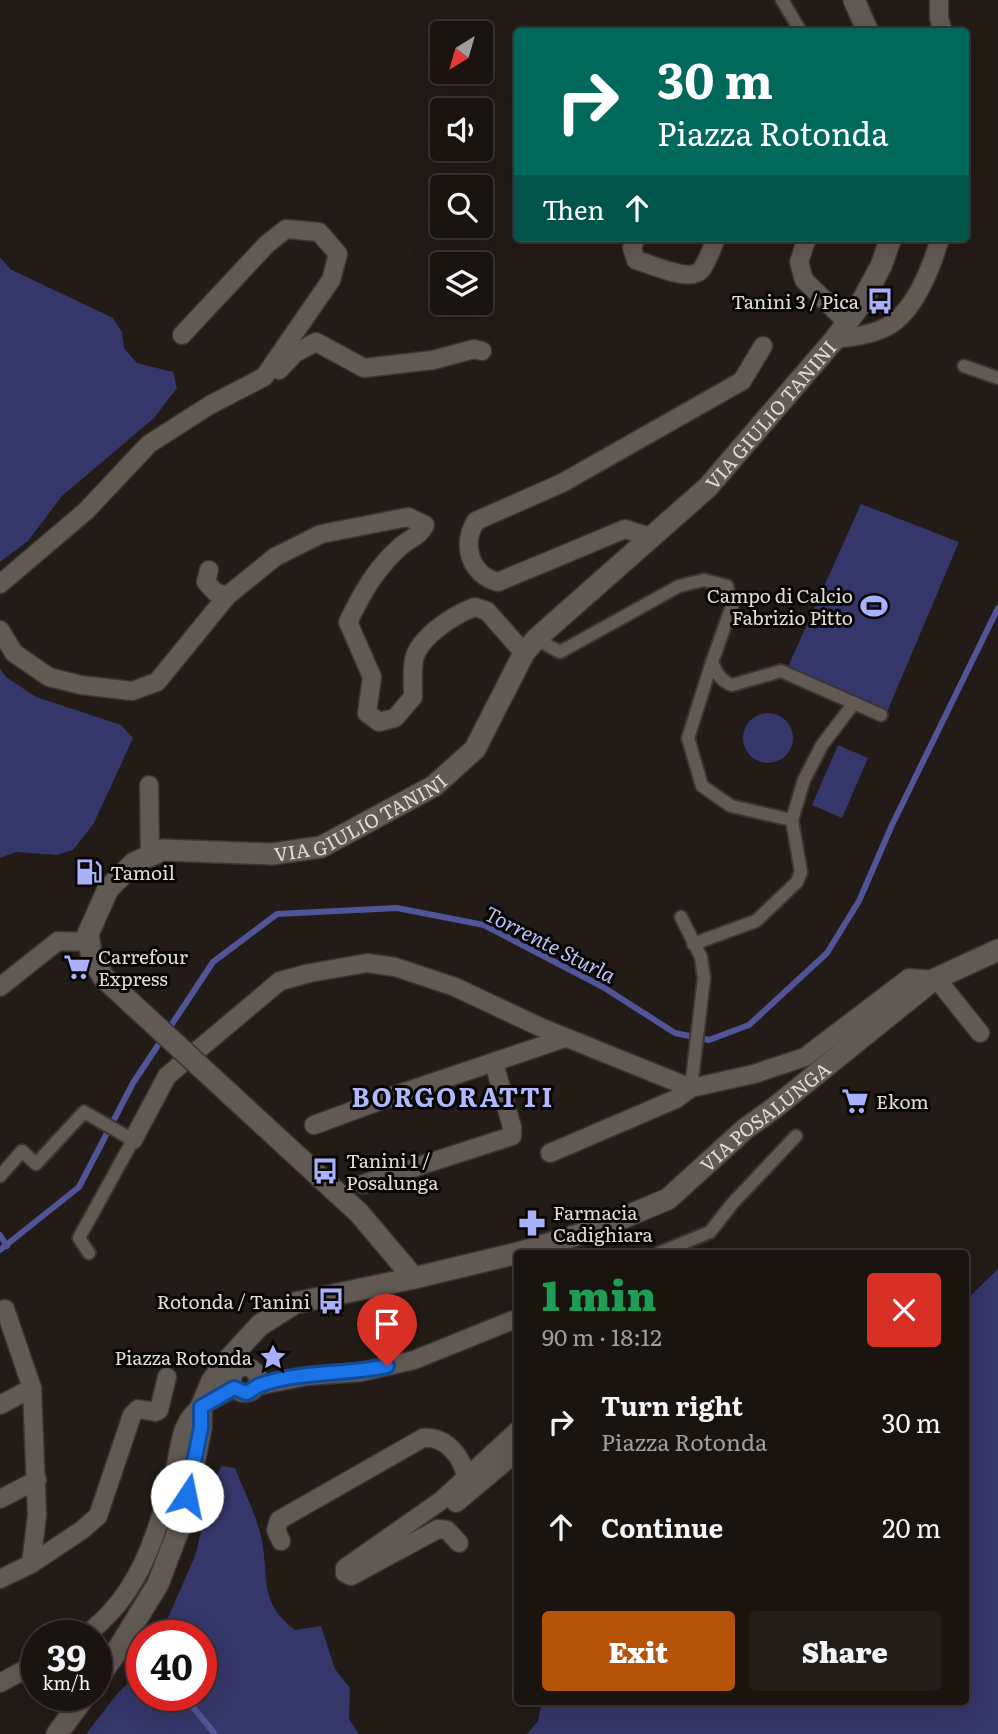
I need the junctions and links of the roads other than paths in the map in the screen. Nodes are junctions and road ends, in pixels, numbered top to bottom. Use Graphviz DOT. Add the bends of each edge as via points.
graph roads {
  1 [pos="782,0"];
  2 [pos="854,0"];
  3 [pos="939,0"];
  4 [pos="799,28"];
  5 [pos="867,28"];
  6 [pos="942,28"];
  7 [pos="634,242"];
  8 [pos="714,242"];
  9 [pos="806,242"];
  10 [pos="890,242"];
  11 [pos="939,242"];
  12 [pos="841,331"];
  13 [pos="182,335"];
  14 [pos="763,346"];
  15 [pos="482,351"];
  16 [pos="964,366"];
  17 [pos="998,377"];
  18 [pos="210,405"];
  19 [pos="651,537"];
  20 [pos="209,570"];
  21 [pos="0,584"];
  22 [pos="227,596"];
  23 [pos="0,630"];
  24 [pos="530,646"];
  25 [pos="712,663"];
  26 [pos="855,703"];
  27 [pos="881,715"];
  28 [pos="149,785"];
  29 [pos="792,820"];
  30 [pos="150,856"];
  31 [pos="681,917"];
  32 [pos="89,942"];
  33 [pos="694,944"];
  34 [pos="998,950"];
  35 [pos="935,979"];
  36 [pos="0,987"];
  37 [pos="980,1033"];
  38 [pos="565,1038"];
  39 [pos="495,1063"];
  40 [pos="693,1080"];
  41 [pos="314,1125"];
  42 [pos="796,1136"];
  43 [pos="134,1140"];
  44 [pos="550,1153"];
  45 [pos="0,1176"];
  46 [pos="363,1184"];
  47 [pos="531,1250"];
  48 [pos="666,1250"];
  49 [pos="89,1253"];
  50 [pos="514,1255"];
  51 [pos="414,1278"];
  52 [pos="0,1312"];
  53 [pos="514,1320"];
  54 [pos="260,1325"];
  55 [pos="246,1367"];
  56 [pos="167,1377"];
  57 [pos="257,1385"];
  58 [pos="32,1388"];
  59 [pos="234,1388"];
  60 [pos="0,1405"];
  61 [pos="201,1407"];
  62 [pos="514,1434"];
  63 [pos="514,1454"];
  64 [pos="466,1478"];
  65 [pos="37,1480"];
  66 [pos="0,1499"];
  67 [pos="390,1537"];
  68 [pos="281,1541"];
  69 [pos="459,1543"];
  70 [pos="31,1564"];
  71 [pos="0,1579"];
  72 [pos="104,1620"];
  73 [pos="112,1659"];
  74 [pos="21,1672"];
  75 [pos="0,1683"];
  76 [pos="74,1711"];
  77 [pos="57,1734"];
  1 -- 4 [label="street"];
  2 -- 5 [label="main road"];
  3 -- 6 [label="street"];
  7 -- 8 [label="street" via="636,260 684,275 695,275 703,268"];
  9 -- 12 [label="street" via="799,262 804,280"];
  10 -- 12 [label="main road, VIA GIULIO TANINI" via="860,305"];
  11 -- 12 [label="street" via="932,267 909,305 890,325 863,336"];
  12 -- 19 [label="main road, VIA GIULIO TANINI" via="708,487"];
  13 -- 18 [label="street" via="286,229 319,232 338,254 331,281 264,377"];
  14 -- 19 [label="street" via="742,381 562,483 476,521 468,533 467,548 474,565 498,582 625,530"];
  15 -- 18 [label="street" via="474,348 433,360 364,368 316,342 295,353 257,393"];
  16 -- 17 [label="street"];
  18 -- 21 [label="street" via="149,444 86,511"];
  19 -- 24 [label="main road, VIA GIULIO TANINI"];
  20 -- 22 [label="street" via="206,582"];
  22 -- 23 [label="street" via="157,682 132,691 49,677 14,653"];
  22 -- 24 [label="street" via="275,557 321,534 408,517 425,525 420,534 402,545 368,581 348,622 372,677 367,713 379,722 395,718 413,697 415,657 425,640 457,614 475,607 487,611"];
  24 -- 25 [label="street" via="560,652 679,586 704,580 727,586 732,606"];
  24 -- 30 [label="main road, VIA GIULIO TANINI" via="475,749 434,786 321,847 272,854 163,850"];
  25 -- 26 [label="street" via="718,675 732,685 781,671"];
  25 -- 29 [label="street" via="688,738 702,786 731,806"];
  26 -- 27 [label="street"];
  26 -- 29 [label="street" via="822,745 804,780"];
  28 -- 30 [label="street"];
  29 -- 33 [label="street" via="801,872 797,882 756,921"];
  30 -- 32 [label="main road, VIA GIULIO TANINI" via="134,863 108,889 88,934"];
  31 -- 33 [label="street"];
  32 -- 36 [label="street" via="58,941"];
  32 -- 51 [label="main road, bridge" via="92,959 104,978 359,1213"];
  33 -- 40 [label="street" via="704,978"];
  34 -- 35 [label="main road, VIA POSALUNGA"];
  35 -- 37 [label="street"];
  35 -- 40 [label="street" via="909,978 805,1057 754,1074"];
  35 -- 47 [label="main road, VIA POSALUNGA" via="745,1129 668,1199"];
  38 -- 39 [label="street"];
  38 -- 40 [label="street"];
  38 -- 43 [label="street" via="455,987 395,967 367,963 310,973 280,981 167,1076"];
  39 -- 41 [label="street"];
  39 -- 46 [label="street" via="512,1136"];
  40 -- 44 [label="street" via="676,1099"];
  42 -- 48 [label="street" via="710,1232"];
  43 -- 45 [label="street" via="84,1112 36,1164 22,1152"];
  43 -- 49 [label="street" via="79,1238"];
  50 -- 51 [label="main road, VIA POSALUNGA"];
  51 -- 54 [label="main road, VIA POSALUNGA" via="295,1303"];
  52 -- 58 [label="street" via="5,1310"];
  53 -- 57 [label="street" via="414,1360 361,1372"];
  54 -- 55 [label="street"];
  54 -- 61 [label="main road" via="212,1381"];
  55 -- 57 [label="street" via="256,1373"];
  55 -- 59 [label="street" via="234,1371"];
  56 -- 70 [label="street" via="159,1410 138,1409 132,1415 98,1516"];
  57 -- 59 [label="street" via="246,1393"];
  58 -- 60 [label="street"];
  58 -- 65 [label="street"];
  59 -- 61 [label="street"];
  61 -- 72 [label="street" via="184,1430 162,1511 136,1581"];
  61 -- 73 [label="main road" via="183,1518 158,1584"];
  62 -- 64 [label="street"];
  63 -- 67 [label="street" via="450,1508 403,1538"];
  64 -- 67 [label="street"];
  64 -- 68 [label="street" via="457,1455 440,1440 423,1438 279,1520 276,1530"];
  65 -- 66 [label="street"];
  65 -- 70 [label="street"];
  67 -- 69 [label="street" via="345,1567 345,1573 351,1576 438,1529 447,1530"];
  70 -- 71 [label="street"];
  74 -- 75 [label="street"];
  76 -- 77 [label="main road"];
}
